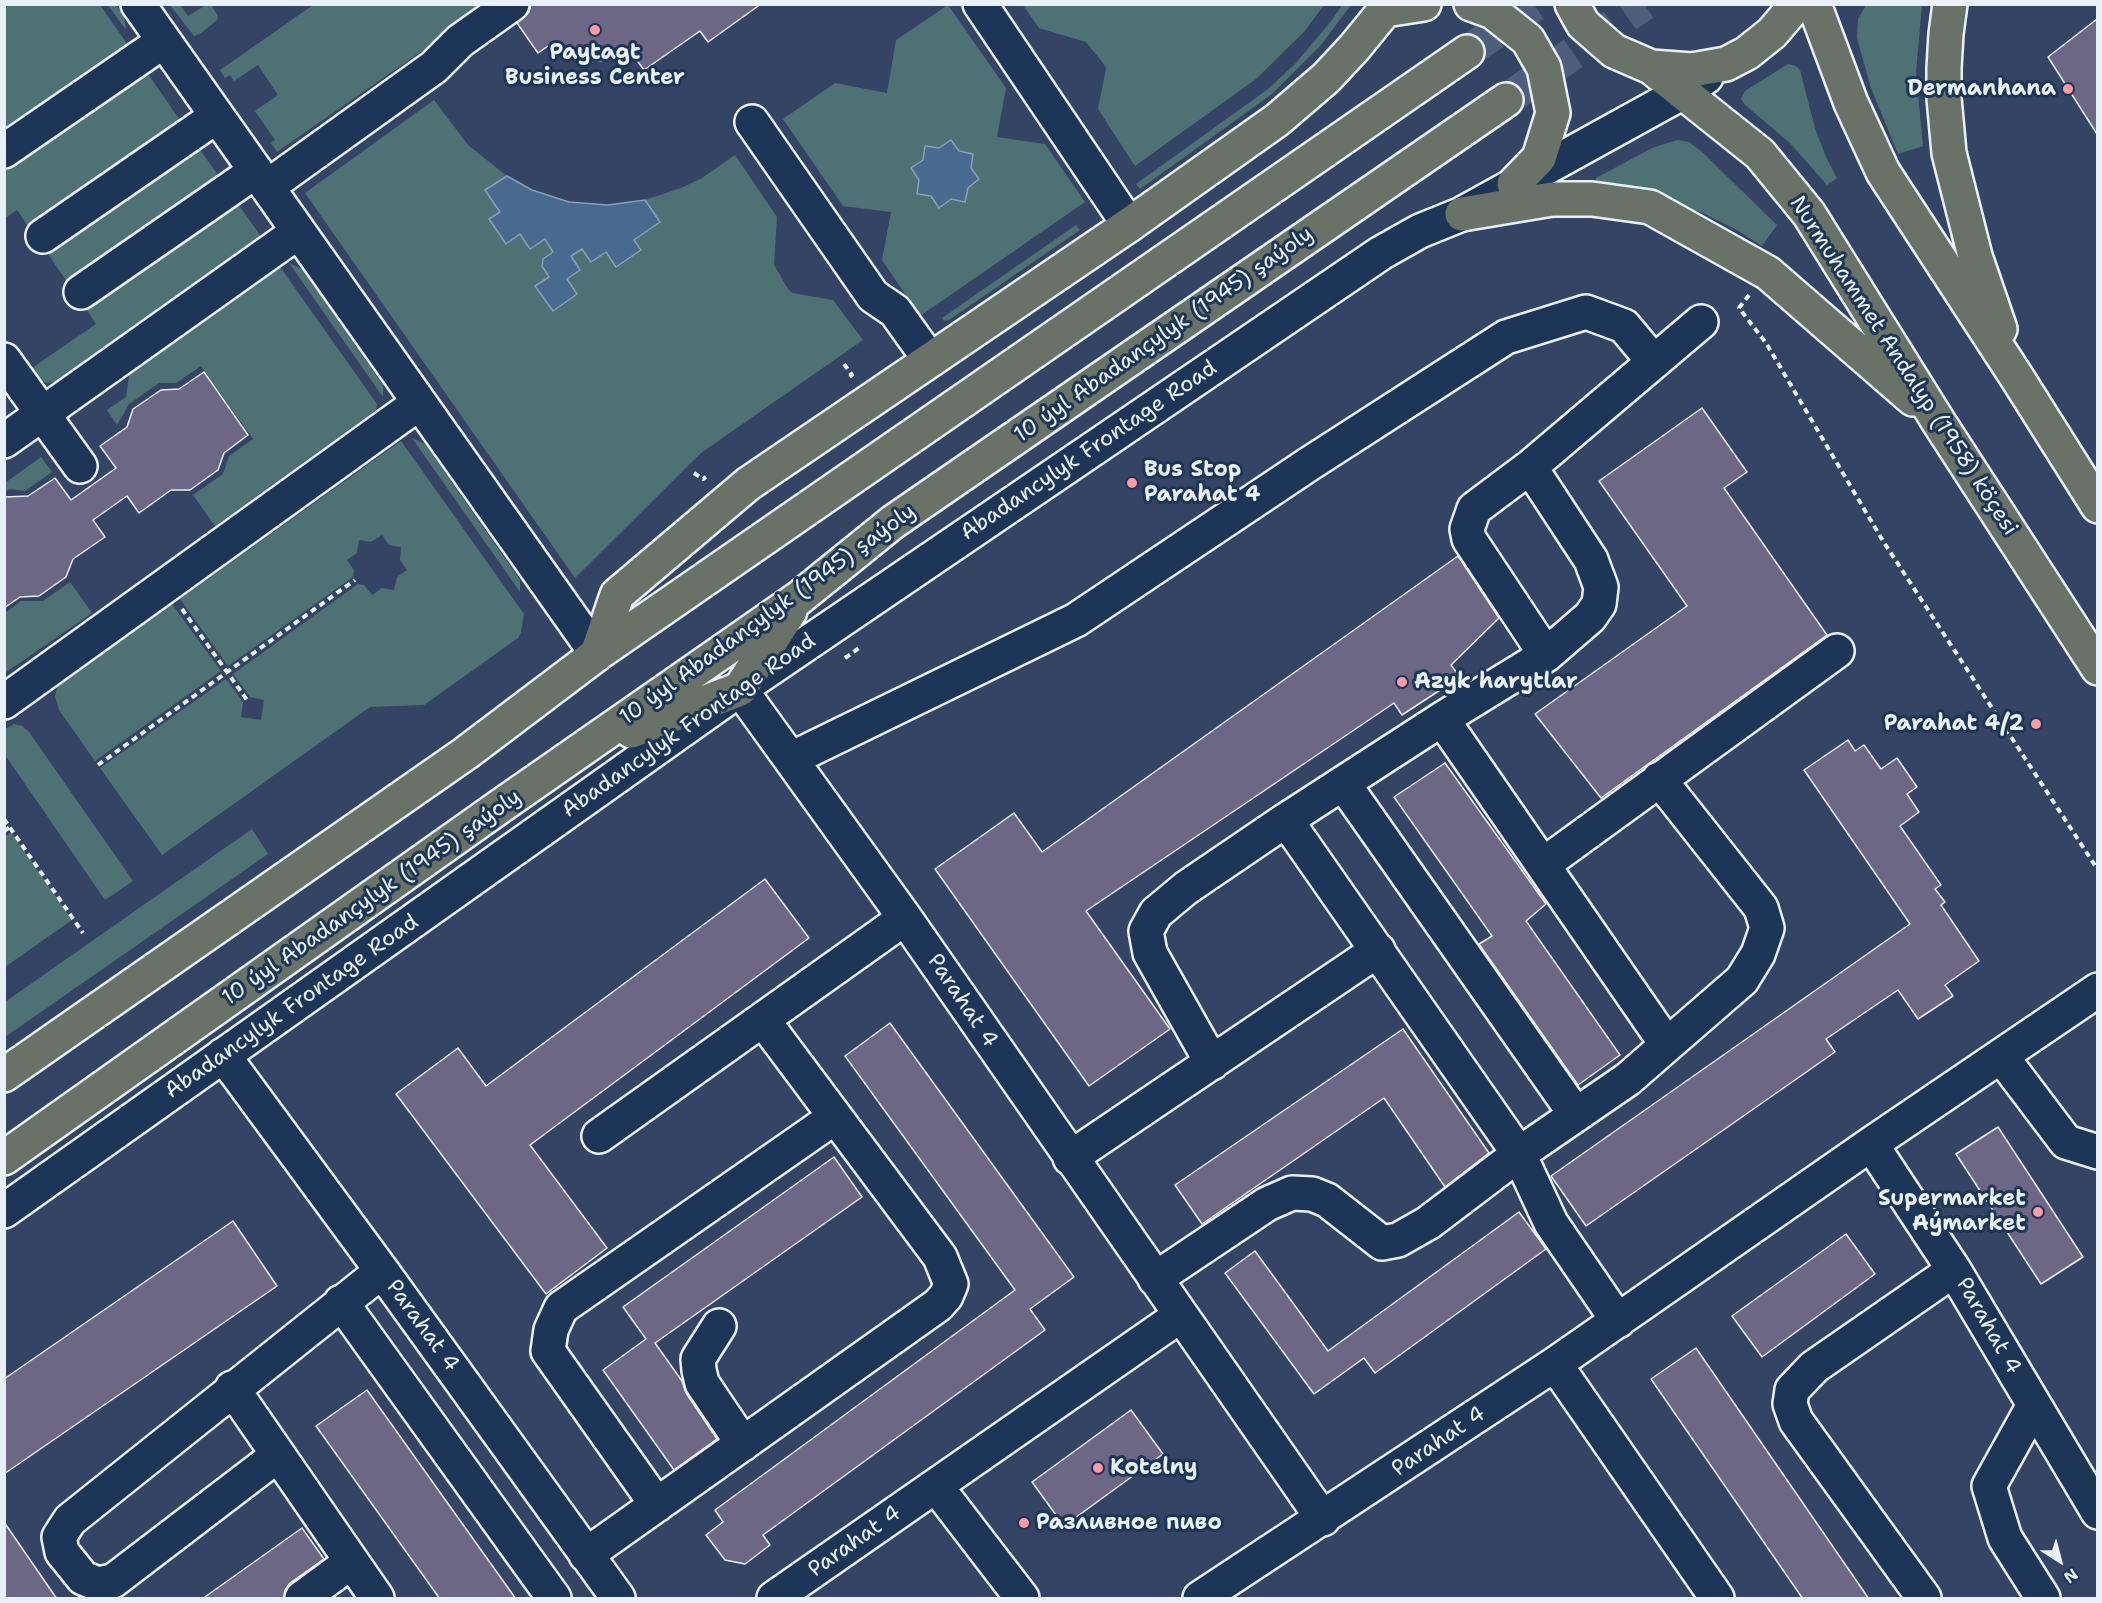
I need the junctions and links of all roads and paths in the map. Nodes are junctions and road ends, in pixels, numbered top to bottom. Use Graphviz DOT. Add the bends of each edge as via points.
graph roads {
  1 [pos="138,4"];
  2 [pos="512,4"];
  3 [pos="980,4"];
  4 [pos="1424,4"];
  5 [pos="1471,4"];
  6 [pos="1572,4"];
  7 [pos="1793,4"];
  8 [pos="1807,4"];
  9 [pos="1814,4"];
  10 [pos="1950,4"];
  11 [pos="1389,6"];
  12 [pos="1772,33"];
  13 [pos="164,41"];
  14 [pos="1467,52"];
  15 [pos="1726,64"];
  16 [pos="1651,67"];
  17 [pos="1683,92"];
  18 [pos="1506,100"];
  19 [pos="217,116"];
  20 [pos="752,122"];
  21 [pos="4,151"];
  22 [pos="261,179"];
  23 [pos="1514,184"];
  24 [pos="1462,214"];
  25 [pos="1129,225"];
  26 [pos="298,232"];
  27 [pos="43,236"];
  28 [pos="1768,273"];
  29 [pos="81,292"];
  30 [pos="1701,322"];
  31 [pos="4,360"];
  32 [pos="930,360"];
  33 [pos="1654,362"];
  34 [pos="844,364"];
  35 [pos="2016,376"];
  36 [pos="846,380"];
  37 [pos="419,403"];
  38 [pos="43,414"];
  39 [pos="1938,421"];
  40 [pos="4,441"];
  41 [pos="80,466"];
  42 [pos="1530,467"];
  43 [pos="694,473"];
  44 [pos="709,475"];
  45 [pos="2097,507"];
  46 [pos="355,580"];
  47 [pos="799,598"];
  48 [pos="176,601"];
  49 [pos="1837,651"];
  50 [pos="597,654"];
  51 [pos="1546,655"];
  52 [pos="2097,668"];
  53 [pos="227,672"];
  54 [pos="740,689"];
  55 [pos="247,700"];
  56 [pos="4,702"];
  57 [pos="1443,718"];
  58 [pos="584,748"];
  59 [pos="791,759"];
  60 [pos="98,765"];
  61 [pos="1659,779"];
  62 [pos="1343,783"];
  63 [pos="4,819"];
  64 [pos="1286,820"];
  65 [pos="10,827"];
  66 [pos="4,831"];
  67 [pos="1544,864"];
  68 [pos="2097,870"];
  69 [pos="906,918"];
  70 [pos="83,933"];
  71 [pos="1378,950"];
  72 [pos="2097,990"];
  73 [pos="763,1020"];
  74 [pos="1666,1045"];
  75 [pos="223,1055"];
  76 [pos="2001,1056"];
  77 [pos="1212,1062"];
  78 [pos="4,1075"];
  79 [pos="1576,1115"];
  80 [pos="835,1117"];
  81 [pos="599,1136"];
  82 [pos="1871,1144"];
  83 [pos="2097,1152"];
  84 [pos="1519,1154"];
  85 [pos="4,1158"];
  86 [pos="1070,1158"];
  87 [pos="4,1211"];
  88 [pos="1954,1270"];
  89 [pos="382,1271"];
  90 [pos="1155,1279"];
  91 [pos="341,1302"];
  92 [pos="1181,1315"];
  93 [pos="1618,1321"];
  94 [pos="719,1326"];
  95 [pos="1555,1364"];
  96 [pos="232,1388"];
  97 [pos="2034,1405"];
  98 [pos="743,1444"];
  99 [pos="278,1455"];
  100 [pos="936,1486"];
  101 [pos="657,1505"];
  102 [pos="2097,1512"];
  103 [pos="1323,1519"];
  104 [pos="586,1555"];
  105 [pos="351,1562"];
  106 [pos="109,1590"];
  107 [pos="302,1599"];
  108 [pos="377,1599"];
  109 [pos="554,1599"];
  110 [pos="618,1599"];
  111 [pos="774,1599"];
  112 [pos="1022,1599"];
  113 [pos="1200,1599"];
  114 [pos="1717,1599"];
  115 [pos="1924,1599"];
  116 [pos="2043,1599"];
  1 -- 13 [label="street"];
  2 -- 22 [label="street" via="460,41 434,67"];
  3 -- 25 [label="street"];
  4 -- 11 [label="main road"];
  5 -- 23 [label="main road" via="1493,12 1528,40 1544,68 1552,113 1539,158"];
  6 -- 16 [label="main road" via="1583,24 1614,51"];
  7 -- 12 [label="main road"];
  8 -- 12 [label="street"];
  9 -- 35 [label="main road" via="1851,103 1883,172"];
  10 -- 35 [label="main road" via="1944,68 1949,153 1975,256"];
  11 -- 25 [label="main road" via="1326,78 1278,120"];
  12 -- 15 [label="main road"];
  13 -- 19 [label="street"];
  13 -- 21 [label="street"];
  14 -- 50 [label="main road"];
  15 -- 16 [label="main road" via="1692,70"];
  15 -- 17 [label="street"];
  16 -- 17 [label="main road, Nurmuhammet Andalyp (1958) köçesi"];
  17 -- 23 [label="street"];
  17 -- 39 [label="main road, Nurmuhammet Andalyp (1958) köçesi" via="1760,154 1809,214"];
  18 -- 47 [label="main road, 10 ýyl Abadançylyk (1945) şaýoly" via="893,522"];
  19 -- 22 [label="street"];
  19 -- 27 [label="street"];
  20 -- 32 [label="street" via="873,296 895,311"];
  22 -- 26 [label="street"];
  22 -- 29 [label="street"];
  23 -- 24 [label="street"];
  24 -- 28 [label="main road" via="1552,199 1592,199 1650,207"];
  24 -- 54 [label="street, Abadancylyk Frontage Road" via="1381,253"];
  25 -- 32 [label="main road"];
  26 -- 37 [label="street"];
  26 -- 38 [label="street"];
  28 -- 39 [label="main road"];
  28 -- 68 [label="path" via="1739,308 1766,344 1883,541"];
  30 -- 33 [label="street"];
  31 -- 38 [label="street"];
  32 -- 50 [label="main road" via="748,484 617,595"];
  33 -- 42 [label="street"];
  33 -- 59 [label="street" via="1624,326 1586,312 1506,337 1076,620"];
  34 -- 36 [label="path" via="852,375"];
  35 -- 45 [label="main road"];
  37 -- 50 [label="street"];
  37 -- 56 [label="street"];
  38 -- 40 [label="street"];
  38 -- 41 [label="street"];
  39 -- 52 [label="main road, Nurmuhammet Andalyp (1958) köçesi"];
  42 -- 51 [label="street" via="1591,560 1601,587 1599,604 1590,617"];
  42 -- 51 [label="street" via="1474,509 1467,529 1468,539"];
  43 -- 44 [label="path" via="703,479"];
  46 -- 53 [label="path"];
  47 -- 54 [label="main road"];
  47 -- 58 [label="main road, 10 ýyl Abadançylyk (1945) şaýoly"];
  48 -- 53 [label="path"];
  49 -- 61 [label="street"];
  50 -- 78 [label="main road" via="466,753"];
  51 -- 57 [label="street"];
  53 -- 55 [label="path"];
  53 -- 60 [label="path"];
  54 -- 58 [label="main road"];
  54 -- 59 [label="street, Parahat 4"];
  54 -- 75 [label="street, Abadancylyk Frontage Road"];
  57 -- 62 [label="street"];
  57 -- 67 [label="street"];
  58 -- 85 [label="main road, 10 ýyl Abadançylyk (1945) şaýoly"];
  59 -- 69 [label="street, Parahat 4"];
  61 -- 67 [label="street"];
  61 -- 74 [label="street" via="1761,908 1767,928 1758,954 1742,980"];
  62 -- 64 [label="street"];
  62 -- 79 [label="street"];
  63 -- 65 [label="path"];
  64 -- 71 [label="street"];
  64 -- 77 [label="street" via="1186,888 1156,913 1146,931 1150,953"];
  65 -- 66 [label="path"];
  65 -- 70 [label="path"];
  67 -- 74 [label="street"];
  69 -- 73 [label="street"];
  69 -- 86 [label="street, Parahat 4"];
  71 -- 77 [label="street"];
  71 -- 84 [label="street"];
  72 -- 76 [label="street, Parahat 4"];
  73 -- 80 [label="street"];
  73 -- 81 [label="street"];
  74 -- 79 [label="street" via="1628,1079"];
  75 -- 87 [label="street, Abadancylyk Frontage Road"];
  75 -- 89 [label="street, Parahat 4"];
  76 -- 82 [label="street, Parahat 4"];
  76 -- 83 [label="street" via="2066,1142"];
  77 -- 86 [label="street"];
  79 -- 84 [label="street"];
  80 -- 98 [label="street" via="940,1257 951,1284 938,1305"];
  80 -- 101 [label="street" via="561,1308 551,1330 548,1351"];
  82 -- 88 [label="street, Parahat 4"];
  82 -- 93 [label="street, Parahat 4"];
  84 -- 90 [label="street" via="1428,1223 1398,1240 1382,1243 1327,1200 1292,1193 1238,1222"];
  84 -- 93 [label="street" via="1551,1223"];
  86 -- 90 [label="street, Parahat 4"];
  88 -- 97 [label="street, Parahat 4"];
  88 -- 115 [label="street" via="1814,1366 1792,1390 1790,1404 1796,1421"];
  89 -- 91 [label="street"];
  89 -- 104 [label="street, Parahat 4"];
  90 -- 92 [label="street, Parahat 4"];
  91 -- 96 [label="street"];
  91 -- 109 [label="street"];
  92 -- 100 [label="street, Parahat 4"];
  92 -- 103 [label="street, Parahat 4"];
  93 -- 95 [label="street, Parahat 4"];
  94 -- 98 [label="street" via="699,1359 699,1370 702,1383"];
  95 -- 103 [label="street, Parahat 4"];
  95 -- 114 [label="street"];
  96 -- 99 [label="street"];
  96 -- 106 [label="street" via="70,1520 58,1537 62,1552 82,1578"];
  97 -- 102 [label="street, Parahat 4"];
  97 -- 116 [label="street" via="1989,1486 2005,1538"];
  98 -- 101 [label="street"];
  99 -- 105 [label="street"];
  99 -- 106 [label="street"];
  100 -- 111 [label="street, Parahat 4"];
  100 -- 112 [label="street"];
  101 -- 104 [label="street"];
  103 -- 113 [label="street, Parahat 4"];
  104 -- 110 [label="street, Parahat 4"];
  105 -- 107 [label="street"];
  105 -- 108 [label="street"];
}
